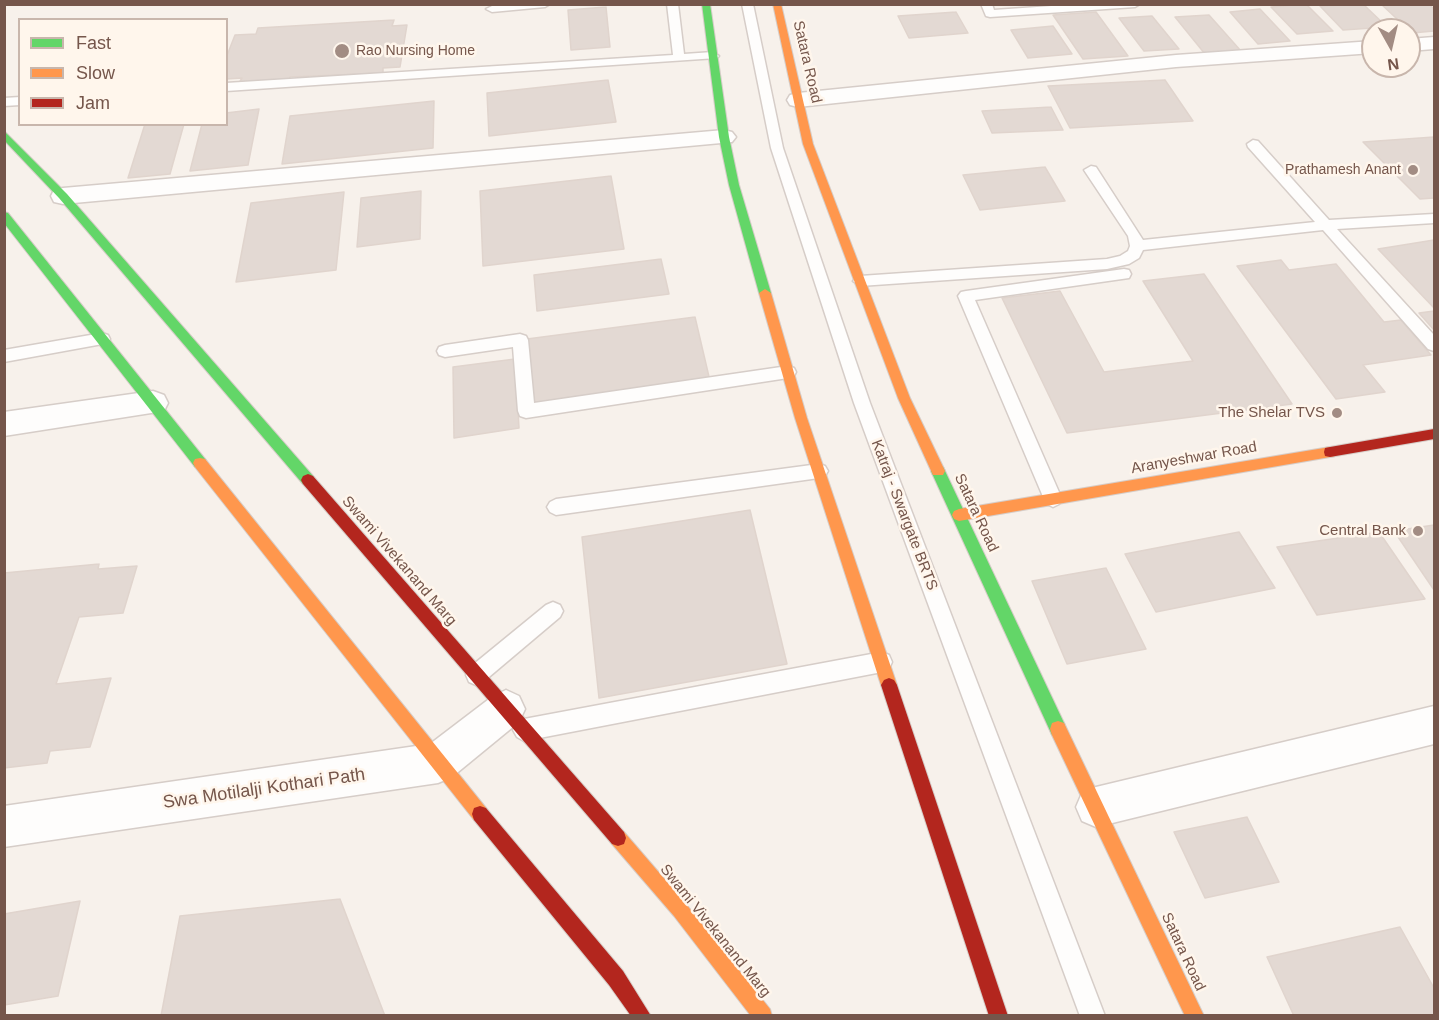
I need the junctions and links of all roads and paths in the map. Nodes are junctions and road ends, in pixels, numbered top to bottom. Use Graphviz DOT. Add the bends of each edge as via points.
graph roads {
  1 [pos="545,4"];
  2 [pos="672,4"];
  3 [pos="706,4"];
  4 [pos="747,4"];
  5 [pos="777,4"];
  6 [pos="986,4"];
  7 [pos="1134,4"];
  8 [pos="492,9"];
  9 [pos="1361,48"];
  10 [pos="713,56"];
  11 [pos="679,58"];
  12 [pos="228,87"];
  13 [pos="798,100"];
  14 [pos="4,134"];
  15 [pos="724,137"];
  16 [pos="1252,144"];
  17 [pos="1091,170"];
  18 [pos="63,196"];
  19 [pos="4,215"];
  20 [pos="1434,218"];
  21 [pos="1324,226"];
  22 [pos="1137,246"];
  23 [pos="1124,273"];
  24 [pos="860,281"];
  25 [pos="102,339"];
  26 [pos="1434,345"];
  27 [pos="444,351"];
  28 [pos="4,356"];
  29 [pos="788,372"];
  30 [pos="153,403"];
  31 [pos="4,424"];
  32 [pos="1434,434"];
  33 [pos="819,471"];
  34 [pos="1053,499"];
  35 [pos="556,507"];
  36 [pos="959,515"];
  37 [pos="553,611"];
  38 [pos="882,662"];
  39 [pos="476,675"];
  40 [pos="515,720"];
  41 [pos="1434,725"];
  42 [pos="438,763"];
  43 [pos="1096,807"];
  44 [pos="4,827"];
  45 [pos="642,1016"];
  46 [pos="763,1016"];
  47 [pos="999,1016"];
  48 [pos="1093,1016"];
  49 [pos="1195,1016"];
  1 -- 8 [label="lane"];
  2 -- 11 [label="lane"];
  3 -- 10 [label="main road"];
  4 -- 48 [label="lane, Katraj - Swargate BRTS" via="777,148 861,403"];
  5 -- 13 [label="main road, Satara Road"];
  6 -- 7 [label="lane" via="990,14"];
  9 -- 13 [label="street" via="1176,61"];
  10 -- 11 [label="lane"];
  10 -- 15 [label="main road"];
  11 -- 12 [label="lane"];
  13 -- 24 [label="main road, Satara Road" via="808,144"];
  14 -- 18 [label="main road, Swami Vivekanand Marg"];
  15 -- 18 [label="street"];
  15 -- 29 [label="main road"];
  16 -- 21 [label="lane"];
  17 -- 22 [label="lane" via="1135,236"];
  18 -- 39 [label="main road, Swami Vivekanand Marg"];
  19 -- 25 [label="main road"];
  20 -- 21 [label="lane"];
  21 -- 22 [label="lane"];
  21 -- 26 [label="lane"];
  22 -- 24 [label="lane" via="1134,254 1107,264"];
  23 -- 34 [label="lane" via="966,296"];
  24 -- 36 [label="main road, Satara Road" via="904,398"];
  25 -- 28 [label="lane"];
  25 -- 30 [label="main road"];
  27 -- 29 [label="lane" via="520,340 526,411"];
  29 -- 33 [label="main road"];
  30 -- 31 [label="street"];
  30 -- 42 [label="main road"];
  32 -- 34 [label="main road, Aranyeshwar Road"];
  33 -- 35 [label="lane"];
  33 -- 38 [label="main road"];
  34 -- 36 [label="main road, Aranyeshwar Road"];
  36 -- 43 [label="main road, Satara Road"];
  37 -- 39 [label="lane"];
  38 -- 40 [label="lane"];
  38 -- 47 [label="main road"];
  39 -- 40 [label="main road, Swami Vivekanand Marg"];
  40 -- 42 [label="street"];
  40 -- 46 [label="main road, Swami Vivekanand Marg" via="680,910"];
  41 -- 43 [label="street"];
  42 -- 44 [label="street, Swa Motilalji Kothari Path"];
  42 -- 45 [label="main road" via="616,978"];
  43 -- 49 [label="main road, Satara Road"];
}
